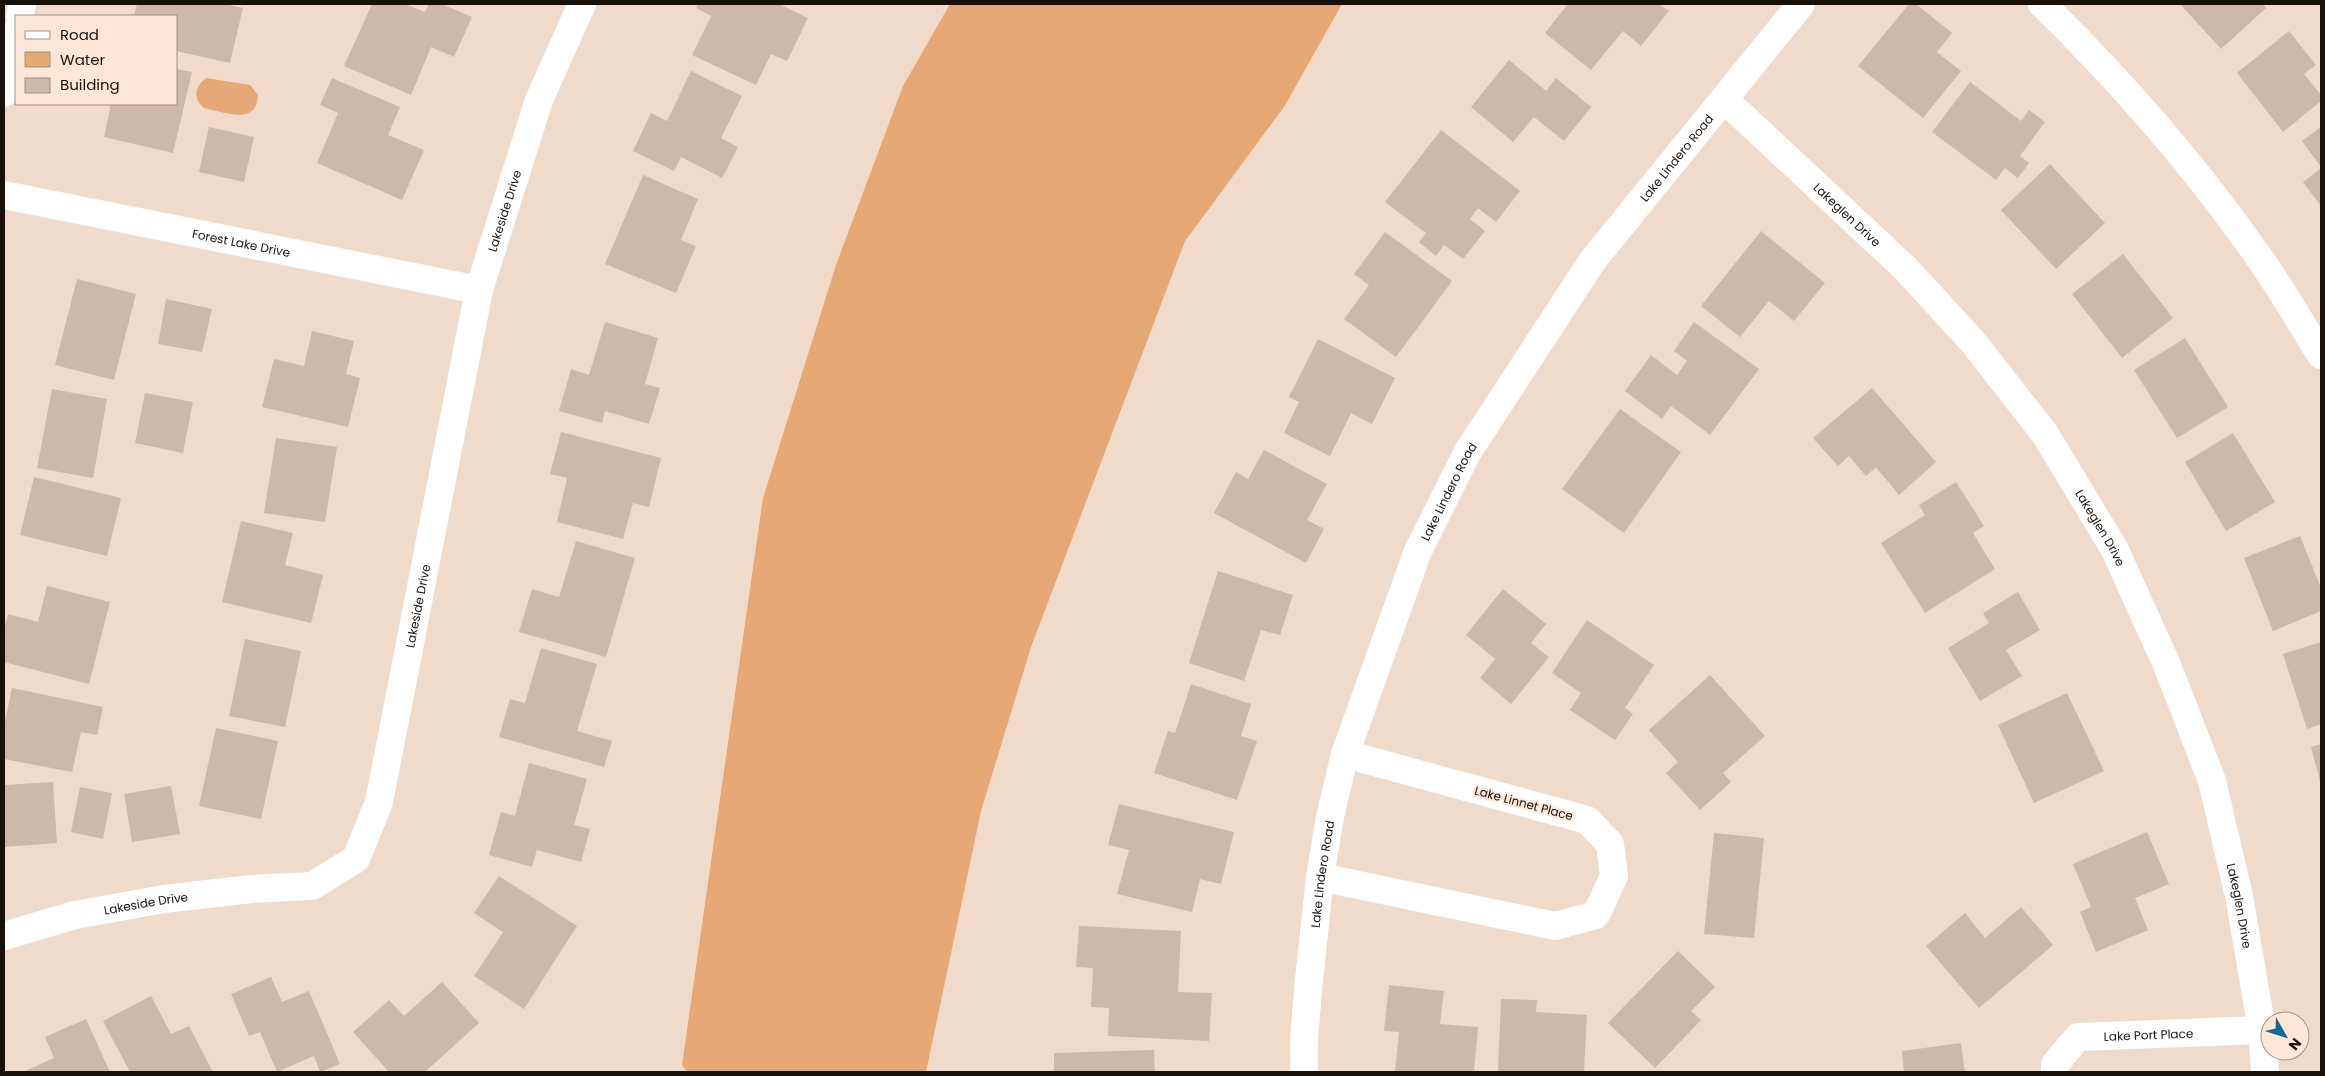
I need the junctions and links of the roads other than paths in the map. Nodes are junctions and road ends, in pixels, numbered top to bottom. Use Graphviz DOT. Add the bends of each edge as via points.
graph roads {
  1 [pos="582,4"];
  2 [pos="1801,4"];
  3 [pos="2042,4"];
  4 [pos="15,37"];
  5 [pos="4,93"];
  6 [pos="1724,99"];
  7 [pos="4,196"];
  8 [pos="479,290"];
  9 [pos="2321,355"];
  10 [pos="1345,754"];
  11 [pos="1320,877"];
  12 [pos="4,936"];
  13 [pos="2260,1018"];
  14 [pos="2260,1030"];
  15 [pos="1304,1072"];
  16 [pos="2055,1072"];
  1 -- 8 [label="street, Lakeside Drive" via="539,100"];
  2 -- 6 [label="street, Lake Lindero Road"];
  3 -- 9 [label="street" via="2084,44 2178,151 2258,256"];
  4 -- 5 [label="street"];
  6 -- 10 [label="street, Lake Lindero Road" via="1593,260 1467,453 1418,551"];
  6 -- 13 [label="street, Lakeglen Drive" via="1906,270 1973,342 2045,434 2115,550 2167,665 2212,781 2239,896"];
  7 -- 8 [label="street, Forest Lake Drive"];
  8 -- 12 [label="street, Lakeside Drive" via="378,802 356,859 312,886 164,899 75,915"];
  10 -- 11 [label="street, Lake Lindero Road"];
  10 -- 11 [label="street, Lake Linnet Place" via="1587,820 1610,844 1614,876 1596,915 1555,926"];
  11 -- 15 [label="street, Lake Lindero Road" via="1305,1019"];
  14 -- 16 [label="street, Lake Port Place" via="2078,1037 2055,1064"];
}
